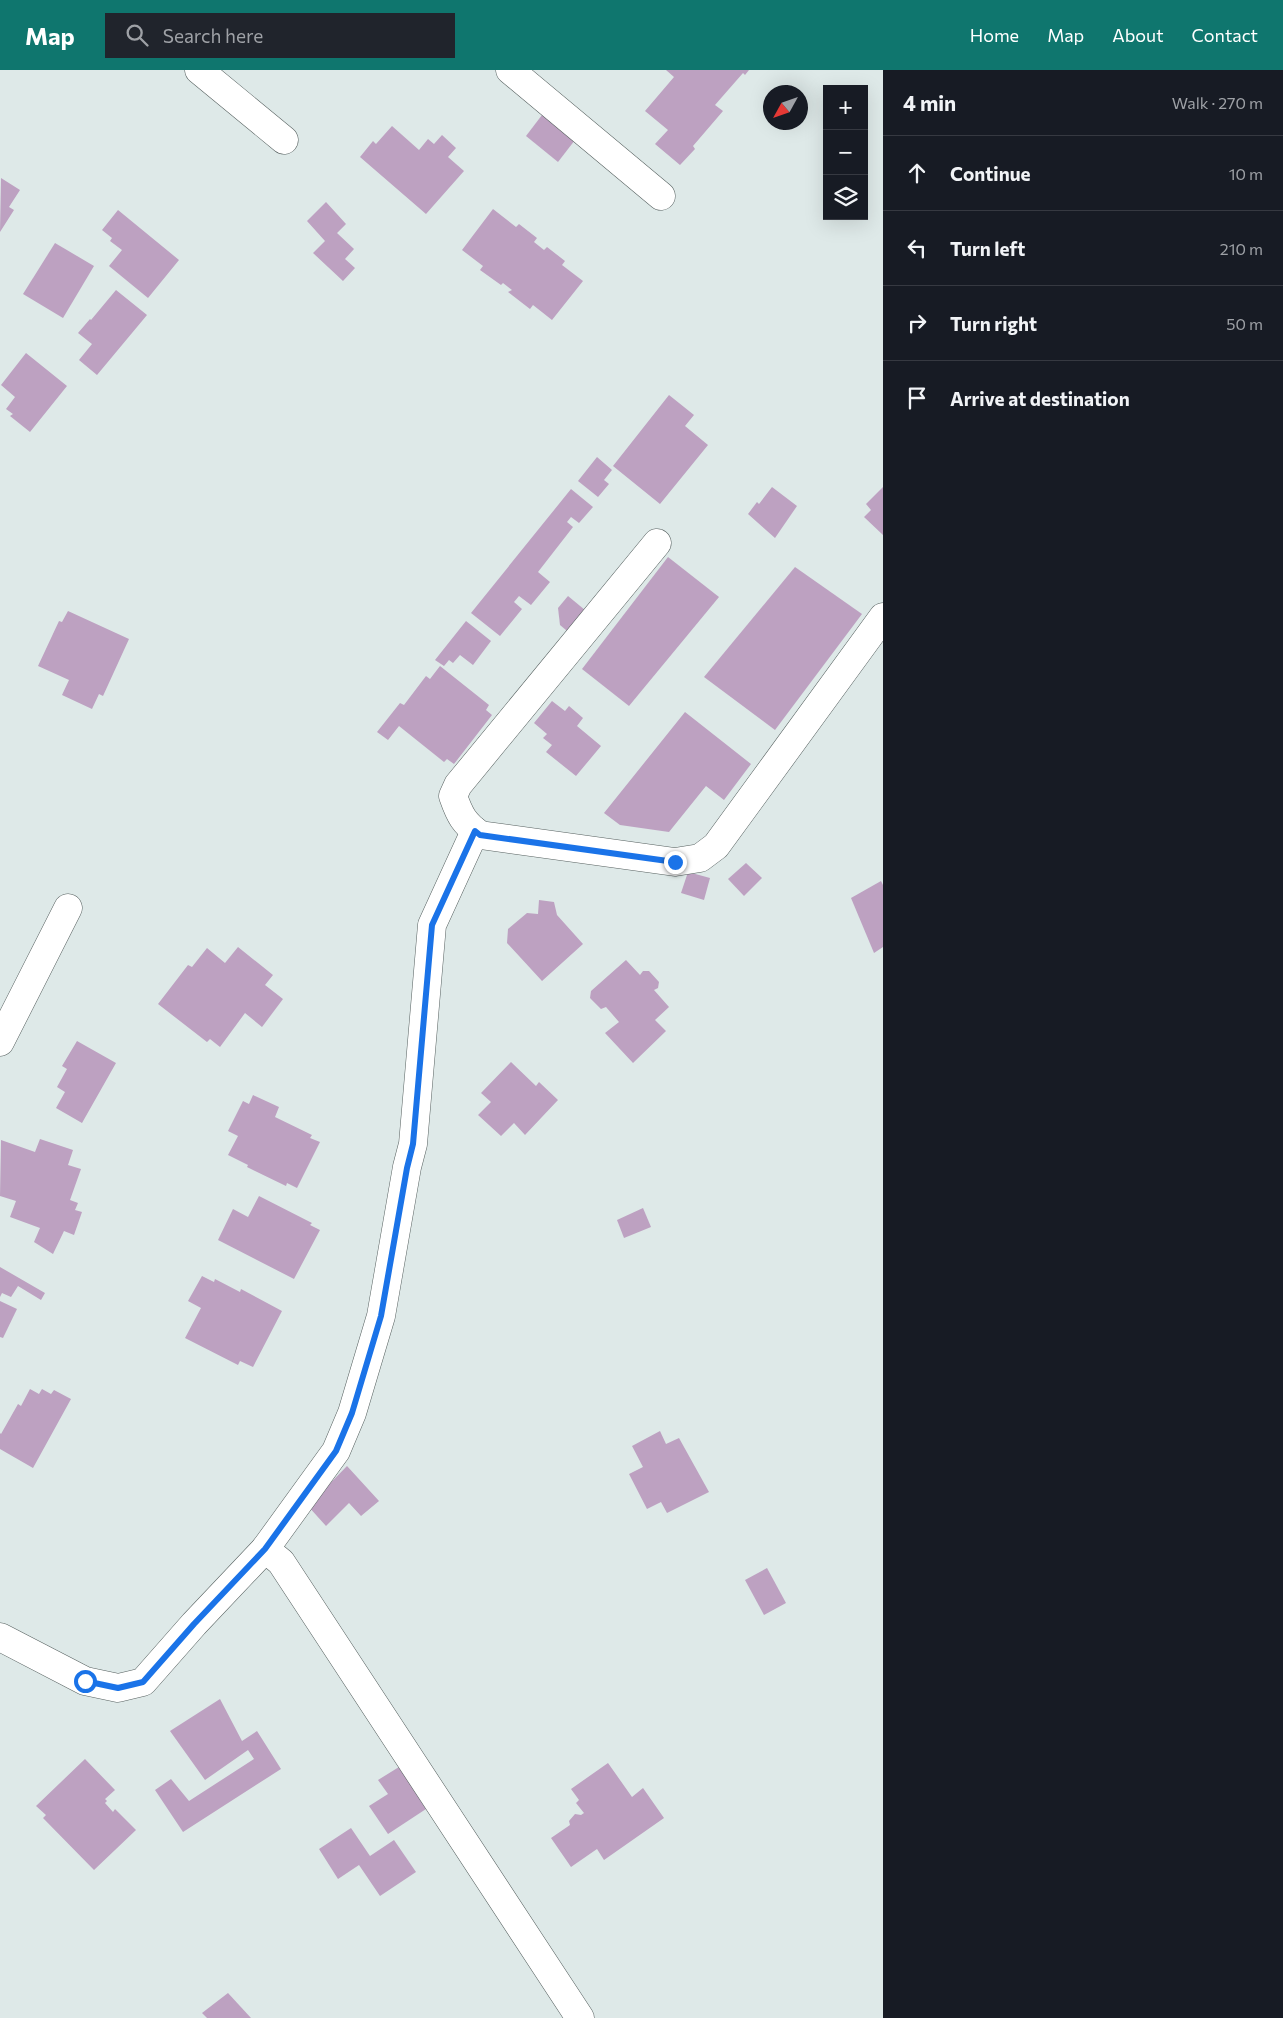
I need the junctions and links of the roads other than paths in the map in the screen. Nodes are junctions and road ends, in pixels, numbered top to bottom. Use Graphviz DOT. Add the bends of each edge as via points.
graph roads {
  1 [pos="199,70"];
  2 [pos="510,70"];
  3 [pos="284,140"];
  4 [pos="661,196"];
  5 [pos="657,542"];
  6 [pos="883,617"];
  7 [pos="475,831"];
  8 [pos="68,908"];
  9 [pos="0,1042"];
  10 [pos="265,1549"];
  11 [pos="0,1637"];
  12 [pos="580,2018"];
  1 -- 3 [label="street"];
  2 -- 4 [label="street"];
  5 -- 7 [label="street" via="458,785 453,796 458,810 464,822"];
  6 -- 7 [label="street" via="716,846 700,858 675,862 480,835"];
  7 -- 10 [label="street" via="432,925 413,1144 381,1316 352,1413 336,1451"];
  8 -- 9 [label="street"];
  10 -- 11 [label="street" via="143,1682 118,1688 85,1681"];
  10 -- 12 [label="street" via="281,1562"];
}
